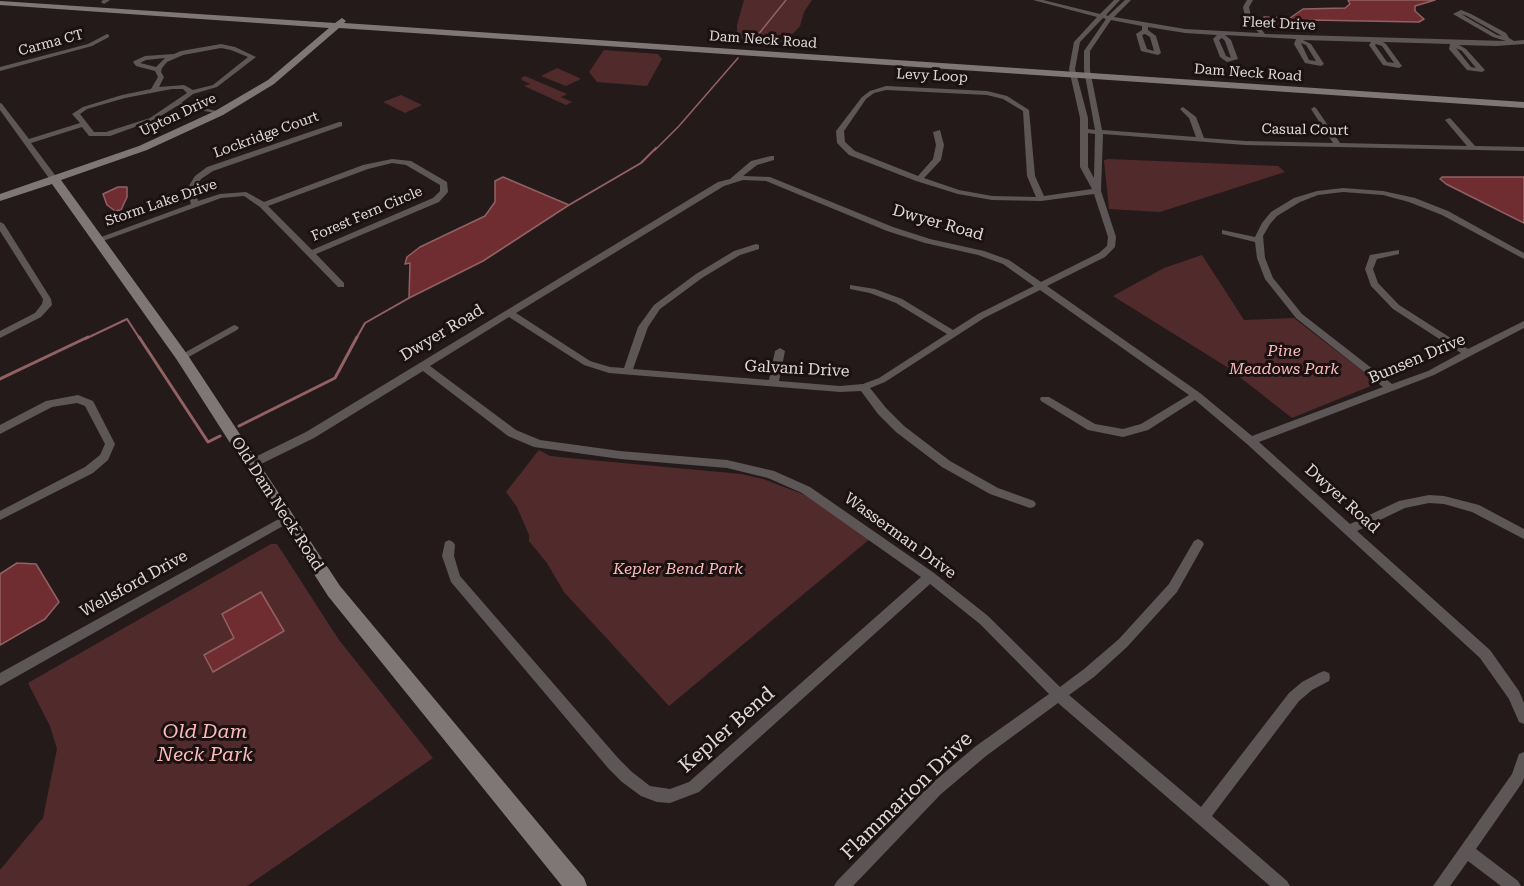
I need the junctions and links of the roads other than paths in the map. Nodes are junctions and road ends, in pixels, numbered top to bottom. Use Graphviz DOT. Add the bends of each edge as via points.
graph roads {
  1 [pos="74,0"];
  2 [pos="1036,0"];
  3 [pos="1117,0"];
  4 [pos="1128,0"];
  5 [pos="1250,0"];
  6 [pos="105,1"];
  7 [pos="0,3"];
  8 [pos="94,9"];
  9 [pos="1100,16"];
  10 [pos="1110,19"];
  11 [pos="342,21"];
  12 [pos="107,36"];
  13 [pos="1264,36"];
  14 [pos="1506,39"];
  15 [pos="1524,42"];
  16 [pos="1514,43"];
  17 [pos="1452,44"];
  18 [pos="175,56"];
  19 [pos="0,69"];
  20 [pos="158,70"];
  21 [pos="1073,72"];
  22 [pos="1088,73"];
  23 [pos="154,90"];
  24 [pos="190,93"];
  25 [pos="1524,100"];
  26 [pos="181,102"];
  27 [pos="0,105"];
  28 [pos="1524,105"];
  29 [pos="1183,109"];
  30 [pos="1314,109"];
  31 [pos="219,113"];
  32 [pos="1449,120"];
  33 [pos="84,124"];
  34 [pos="339,124"];
  35 [pos="1085,131"];
  36 [pos="937,132"];
  37 [pos="1099,132"];
  38 [pos="1201,140"];
  39 [pos="27,142"];
  40 [pos="1338,145"];
  41 [pos="1473,148"];
  42 [pos="1524,150"];
  43 [pos="771,158"];
  44 [pos="54,179"];
  45 [pos="734,179"];
  46 [pos="919,179"];
  47 [pos="1097,191"];
  48 [pos="0,198"];
  49 [pos="1041,199"];
  50 [pos="195,205"];
  51 [pos="263,205"];
  52 [pos="0,224"];
  53 [pos="1225,232"];
  54 [pos="97,240"];
  55 [pos="1259,240"];
  56 [pos="756,247"];
  57 [pos="1396,252"];
  58 [pos="310,254"];
  59 [pos="1524,256"];
  60 [pos="341,285"];
  61 [pos="1041,285"];
  62 [pos="853,287"];
  63 [pos="510,313"];
  64 [pos="1524,324"];
  65 [pos="234,327"];
  66 [pos="954,334"];
  67 [pos="0,335"];
  68 [pos="780,351"];
  69 [pos="1469,354"];
  70 [pos="182,357"];
  71 [pos="423,366"];
  72 [pos="627,372"];
  73 [pos="773,384"];
  74 [pos="864,387"];
  75 [pos="1390,388"];
  76 [pos="1196,395"];
  77 [pos="1045,399"];
  78 [pos="0,430"];
  79 [pos="1251,441"];
  80 [pos="251,464"];
  81 [pos="1030,504"];
  82 [pos="0,516"];
  83 [pos="286,519"];
  84 [pos="1348,530"];
  85 [pos="1524,534"];
  86 [pos="1198,544"];
  87 [pos="449,545"];
  88 [pos="930,576"];
  89 [pos="1324,677"];
  90 [pos="0,680"];
  91 [pos="1059,695"];
  92 [pos="1524,718"];
  93 [pos="1524,759"];
  94 [pos="1202,817"];
  95 [pos="1466,850"];
  96 [pos="576,886"];
  97 [pos="842,886"];
  98 [pos="1282,886"];
  99 [pos="1441,886"];
  100 [pos="1513,886"];
  1 -- 6 [label="main road, Dam Neck Road"];
  2 -- 9 [label="street, Fleet Drive"];
  3 -- 9 [label="street"];
  4 -- 10 [label="street"];
  5 -- 13 [label="street" via="1246,7 1248,16"];
  6 -- 8 [label="main road"];
  6 -- 11 [label="main road, Dam Neck Road"];
  7 -- 8 [label="main road, Dam Neck Road"];
  8 -- 11 [label="main road, Dam Neck Road"];
  9 -- 10 [label="street, Fleet Drive"];
  9 -- 21 [label="street" via="1077,42"];
  10 -- 13 [label="street, Fleet Drive" via="1145,28"];
  10 -- 22 [label="street" via="1088,51"];
  11 -- 21 [label="main road, Dam Neck Road"];
  11 -- 31 [label="main road, Upton Drive" via="271,82"];
  12 -- 19 [label="street, Carma CT" via="90,45"];
  13 -- 17 [label="street, Fleet Drive"];
  14 -- 14 [label="street" via="1504,34 1469,15 1457,13"];
  14 -- 16 [label="street"];
  15 -- 16 [label="street, Fleet Drive"];
  16 -- 17 [label="street, Fleet Drive"];
  17 -- 17 [label="street" via="1452,50 1469,69 1482,70 1464,50"];
  18 -- 20 [label="street"];
  18 -- 20 [label="street" via="146,57 136,62"];
  18 -- 24 [label="street" via="221,46 253,57 215,86"];
  20 -- 23 [label="street" via="161,77"];
  21 -- 22 [label="main road, Dam Neck Road"];
  21 -- 35 [label="street, Galvani Drive"];
  22 -- 25 [label="main road, Dam Neck Road"];
  22 -- 28 [label="main road, Dam Neck Road"];
  22 -- 37 [label="street, Galvani Drive"];
  23 -- 24 [label="street" via="181,87"];
  23 -- 33 [label="street" via="80,110 76,114"];
  24 -- 26 [label="street"];
  26 -- 31 [label="street"];
  26 -- 33 [label="street" via="141,123 107,134 92,134"];
  27 -- 39 [label="street, Old Dam Neck Road"];
  29 -- 38 [label="street" via="1192,117"];
  30 -- 40 [label="street"];
  31 -- 44 [label="main road, Upton Drive" via="142,148"];
  32 -- 41 [label="street"];
  33 -- 39 [label="street"];
  34 -- 50 [label="street, Lockridge Court" via="210,169 191,189"];
  35 -- 37 [label="street, Casual Court"];
  35 -- 47 [label="street, Galvani Drive" via="1084,167"];
  36 -- 46 [label="street" via="937,160"];
  37 -- 38 [label="street, Casual Court"];
  37 -- 47 [label="street, Galvani Drive"];
  38 -- 40 [label="street, Casual Court"];
  39 -- 44 [label="street, Old Dam Neck Road"];
  40 -- 41 [label="street, Casual Court"];
  41 -- 42 [label="street, Casual Court"];
  43 -- 45 [label="street" via="754,164"];
  44 -- 48 [label="main road, Upton Drive"];
  44 -- 54 [label="main road, Old Dam Neck Road"];
  45 -- 61 [label="street, Dwyer Road" via="767,179 913,237 994,257"];
  45 -- 63 [label="street, Dwyer Road"];
  46 -- 49 [label="street, Levy Loop" via="976,195"];
  46 -- 49 [label="street, Levy Loop" via="852,153 841,143 842,127 867,95 902,87 987,93 1018,103 1026,110 1032,176"];
  47 -- 49 [label="street, Levy Loop"];
  47 -- 61 [label="street, Galvani Drive" via="1112,237 1111,247"];
  50 -- 51 [label="street, Storm Lake Drive" via="241,193"];
  50 -- 54 [label="street, Storm Lake Drive"];
  51 -- 58 [label="street, Storm Lake Drive"];
  51 -- 58 [label="street, Forest Fern Circle" via="385,161 408,163 444,184 444,192 436,200"];
  52 -- 67 [label="street" via="47,299 38,315"];
  53 -- 55 [label="street"];
  54 -- 70 [label="main road, Old Dam Neck Road"];
  55 -- 59 [label="street" via="1274,214 1297,200 1317,193 1358,190 1428,206"];
  55 -- 75 [label="street" via="1264,267 1288,304"];
  56 -- 72 [label="street" via="737,252 657,307 644,327"];
  57 -- 69 [label="street" via="1373,257 1369,269 1374,284 1396,308"];
  58 -- 60 [label="street, Storm Lake Drive"];
  61 -- 66 [label="street, Galvani Drive"];
  61 -- 76 [label="street, Dwyer Road"];
  62 -- 66 [label="street" via="899,301"];
  63 -- 71 [label="street, Dwyer Road"];
  63 -- 72 [label="street, Galvani Drive" via="587,363"];
  64 -- 69 [label="street, Bunsen Drive"];
  65 -- 70 [label="street"];
  66 -- 74 [label="street, Galvani Drive" via="882,380"];
  68 -- 73 [label="street"];
  69 -- 75 [label="street, Bunsen Drive"];
  70 -- 80 [label="main road, Old Dam Neck Road"];
  71 -- 80 [label="street, Dwyer Road" via="310,435"];
  71 -- 88 [label="street, Wasserman Drive" via="512,433 538,444 727,464 786,480 843,514"];
  72 -- 73 [label="street, Galvani Drive"];
  73 -- 74 [label="street, Galvani Drive"];
  74 -- 81 [label="street" via="900,429 938,458 986,486"];
  75 -- 79 [label="street, Bunsen Drive"];
  76 -- 77 [label="street" via="1144,427 1123,433 1092,427"];
  76 -- 79 [label="street, Dwyer Road"];
  78 -- 82 [label="street" via="50,404 78,399 89,404 110,444 104,457 89,470"];
  79 -- 84 [label="street, Dwyer Road"];
  80 -- 83 [label="main road, Old Dam Neck Road"];
  83 -- 90 [label="street, Wellsford Drive"];
  83 -- 96 [label="main road, Old Dam Neck Road" via="334,591"];
  84 -- 85 [label="street" via="1403,504 1429,499 1475,508"];
  84 -- 92 [label="street, Dwyer Road" via="1485,654 1509,686"];
  86 -- 91 [label="street, Flammarion Drive" via="1173,588 1150,616 1089,673"];
  87 -- 88 [label="street, Kepler Bend" via="455,578 613,763 646,791 670,796 694,788"];
  88 -- 91 [label="street, Wasserman Drive" via="984,620"];
  89 -- 94 [label="street" via="1293,698"];
  91 -- 94 [label="street, Wasserman Drive"];
  91 -- 97 [label="street, Flammarion Drive" via="936,789"];
  93 -- 95 [label="street" via="1517,778"];
  94 -- 98 [label="street, Wasserman Drive"];
  95 -- 99 [label="street"];
  95 -- 100 [label="street"];
}
